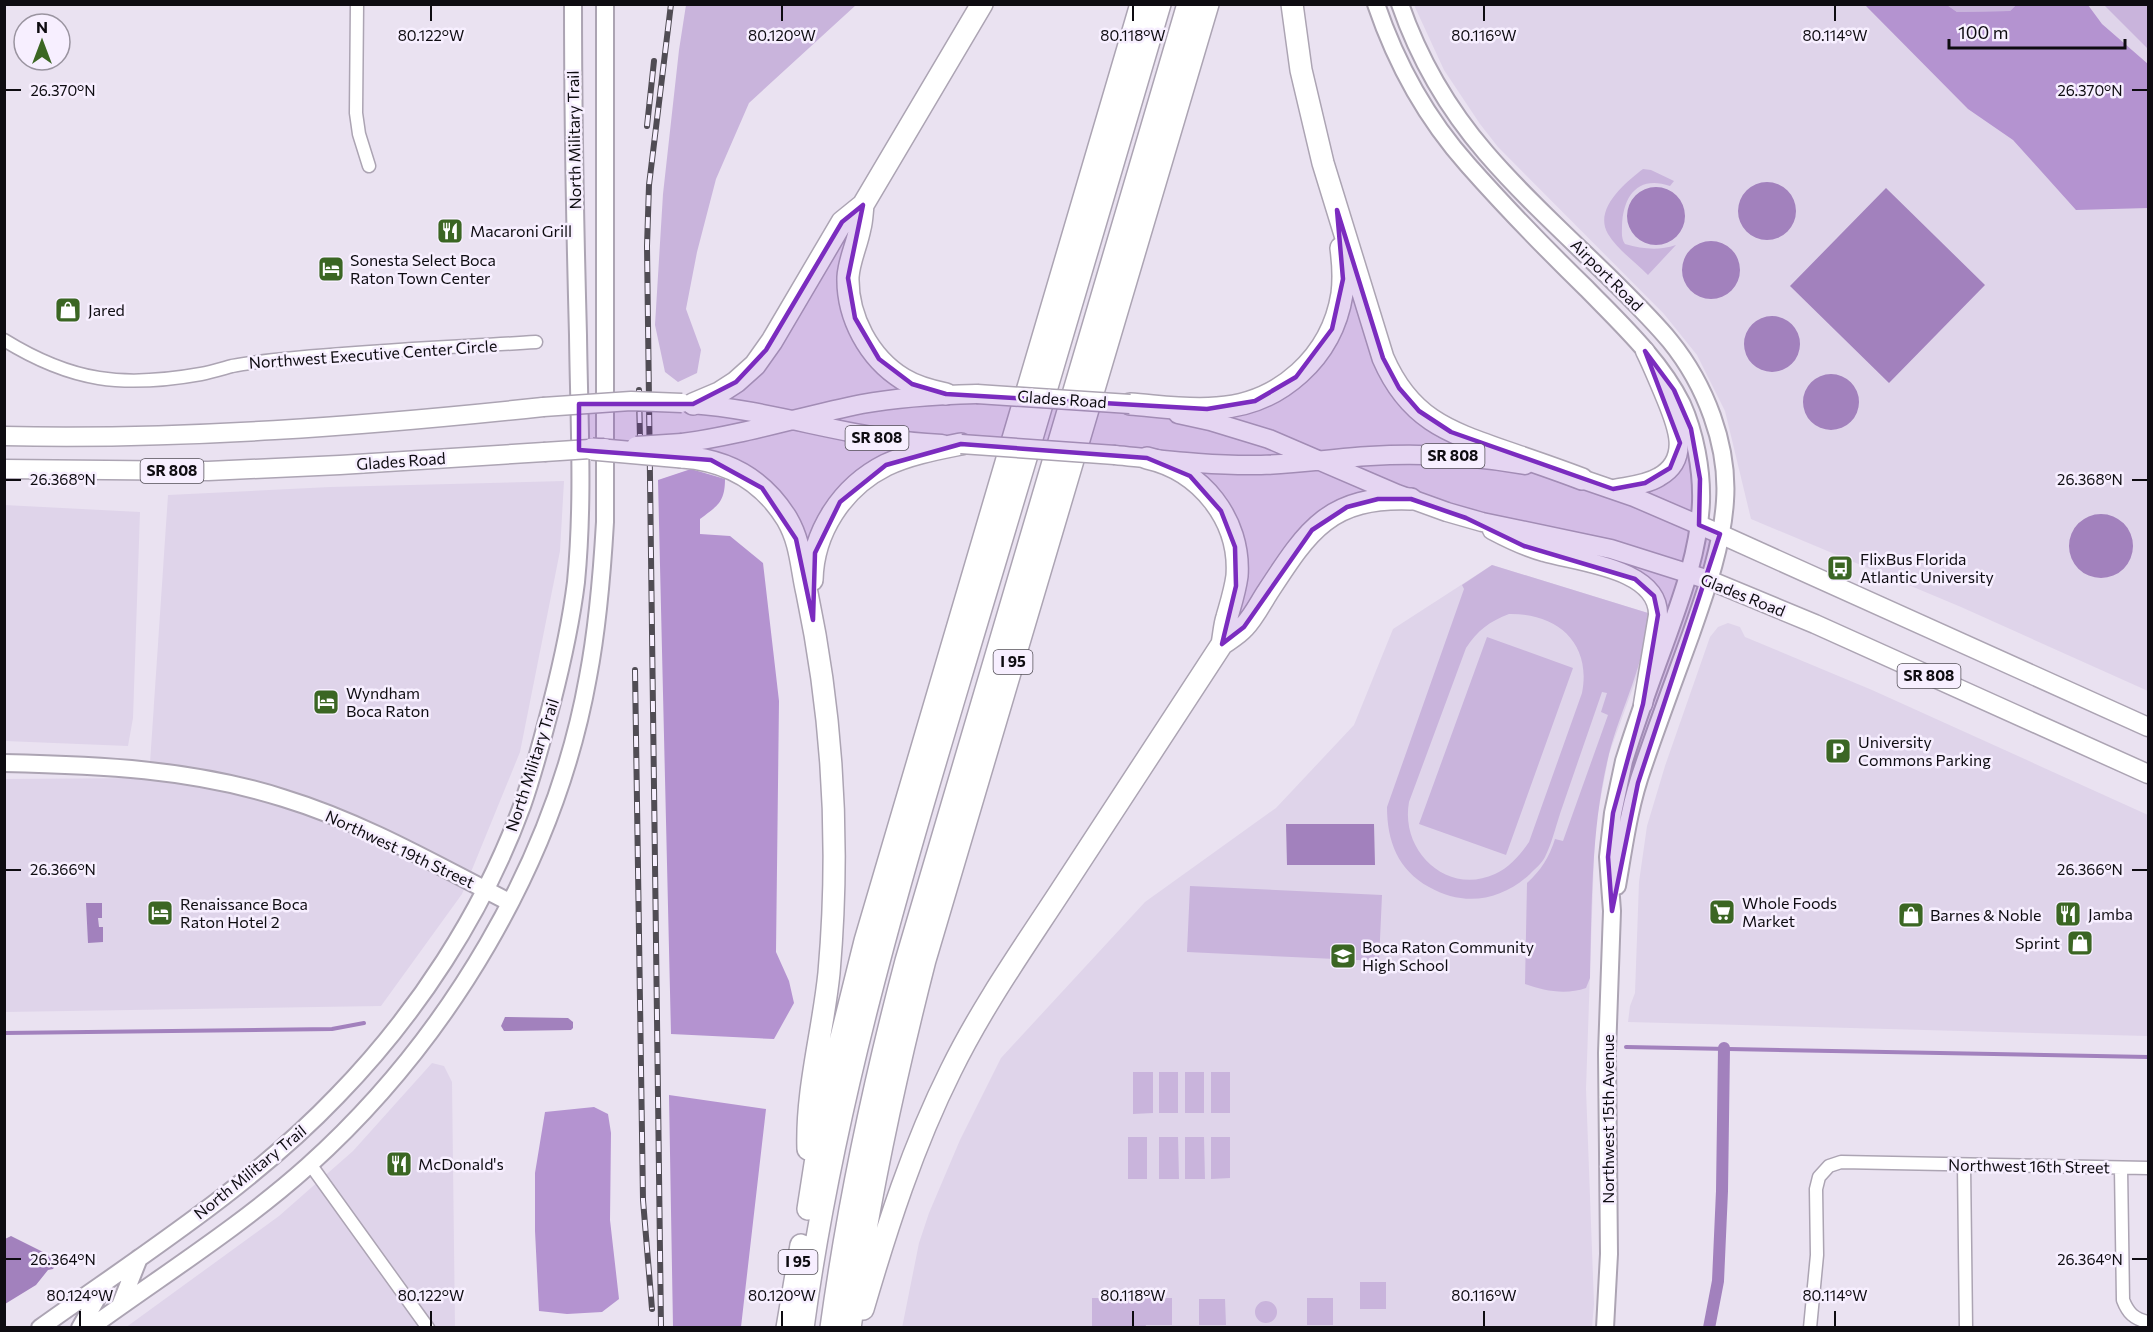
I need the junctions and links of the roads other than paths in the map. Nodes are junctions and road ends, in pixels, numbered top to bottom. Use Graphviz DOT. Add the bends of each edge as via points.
graph roads {
  1 [pos="357,4"];
  2 [pos="573,4"];
  3 [pos="597,4"];
  4 [pos="605,4"];
  5 [pos="982,4"];
  6 [pos="1141,4"];
  7 [pos="1160,4"];
  8 [pos="1188,4"];
  9 [pos="1208,4"];
  10 [pos="1292,4"];
  11 [pos="1376,4"];
  12 [pos="1400,4"];
  13 [pos="605,44"];
  14 [pos="369,166"];
  15 [pos="863,205"];
  16 [pos="1337,210"];
  17 [pos="4,340"];
  18 [pos="536,342"];
  19 [pos="1645,351"];
  20 [pos="946,394"];
  21 [pos="687,403"];
  22 [pos="1130,404"];
  23 [pos="794,421"];
  24 [pos="4,436"];
  25 [pos="961,444"];
  26 [pos="592,449"];
  27 [pos="682,450"];
  28 [pos="1147,458"];
  29 [pos="1323,461"];
  30 [pos="4,469"];
  31 [pos="1582,478"];
  32 [pos="1613,489"];
  33 [pos="1411,499"];
  34 [pos="1466,518"];
  35 [pos="1699,525"];
  36 [pos="1720,534"];
  37 [pos="1689,573"];
  38 [pos="1709,580"];
  39 [pos="813,620"];
  40 [pos="1222,644"];
  41 [pos="1643,704"];
  42 [pos="2148,726"];
  43 [pos="4,763"];
  44 [pos="2148,774"];
  45 [pos="485,889"];
  46 [pos="509,902"];
  47 [pos="1612,911"];
  48 [pos="310,1164"];
  49 [pos="1964,1165"];
  50 [pos="2121,1168"];
  51 [pos="2148,1168"];
  52 [pos="810,1197"];
  53 [pos="140,1257"];
  54 [pos="107,1280"];
  55 [pos="120,1306"];
  56 [pos="2148,1322"];
  57 [pos="40,1328"];
  58 [pos="80,1328"];
  59 [pos="90,1328"];
  60 [pos="428,1328"];
  61 [pos="787,1328"];
  62 [pos="803,1328"];
  63 [pos="831,1328"];
  64 [pos="849,1328"];
  65 [pos="858,1328"];
  66 [pos="1605,1328"];
  67 [pos="1810,1328"];
  68 [pos="1966,1328"];
  1 -- 14 [label="street" via="357,122"];
  2 -- 45 [label="main road, North Military Trail" via="580,521 575,585 561,670 545,731 522,806"];
  3 -- 13 [label="main road"];
  4 -- 13 [label="main road, North Military Trail"];
  5 -- 15 [label="highway"];
  6 -- 52 [label="highway, I 95" via="856,974 824,1106"];
  7 -- 62 [label="highway" via="876,970 825,1194"];
  8 -- 63 [label="highway" via="903,972 857,1172"];
  9 -- 64 [label="highway, I 95" via="925,960 877,1164"];
  10 -- 16 [label="highway" via="1305,90"];
  11 -- 19 [label="main road, Airport Road" via="1406,75 1453,147"];
  12 -- 36 [label="main road, Airport Road" via="1424,61 1457,118 1500,169 1661,330 1686,364 1709,408 1721,453 1725,493"];
  13 -- 46 [label="main road, North Military Trail" via="605,522 601,591 588,678 573,741 549,816"];
  15 -- 20 [label="highway" via="848,278 859,329 879,359 897,375"];
  15 -- 21 [label="highway" via="842,222 755,365 719,393"];
  16 -- 22 [label="highway" via="1343,267 1340,304 1321,349 1296,377 1265,397 1231,407"];
  16 -- 31 [label="highway" via="1383,358 1412,404 1451,432"];
  17 -- 18 [label="street, Northwest Executive Center Circle" via="58,369 131,381 182,377 285,358"];
  19 -- 32 [label="main road" via="1675,421 1679,448 1674,464 1661,477"];
  19 -- 35 [label="main road, Airport Road" via="1674,390 1691,429 1701,486"];
  20 -- 22 [label="main road, Glades Road / SR 808, bridge"];
  20 -- 23 [label="main road, Glades Road / SR 808" via="880,401"];
  21 -- 23 [label="main road, Glades Road / SR 808"];
  21 -- 24 [label="main road, Glades Road / SR 808, bridge" via="631,401 217,433"];
  22 -- 29 [label="main road, Glades Road / SR 808" via="1245,431"];
  23 -- 25 [label="main road, Glades Road / SR 808" via="912,443"];
  23 -- 27 [label="main road, Glades Road / SR 808"];
  25 -- 28 [label="main road, Glades Road / SR 808, bridge"];
  25 -- 39 [label="highway" via="886,465 866,477 840,502 815,553"];
  26 -- 27 [label="highway, bridge"];
  26 -- 30 [label="main road, Glades Road / SR 808, bridge" via="208,471"];
  27 -- 39 [label="highway" via="733,468 762,488 776,504 800,550"];
  28 -- 29 [label="main road, Glades Road / SR 808" via="1226,465"];
  28 -- 40 [label="highway" via="1190,476 1214,500 1227,523 1237,573"];
  29 -- 31 [label="main road, Glades Road / SR 808" via="1391,455 1453,456 1524,465"];
  29 -- 33 [label="main road, Glades Road / SR 808"];
  31 -- 32 [label="main road, Glades Road / SR 808"];
  32 -- 35 [label="main road, Glades Road / SR 808"];
  33 -- 34 [label="main road, Glades Road / SR 808"];
  33 -- 40 [label="highway" via="1368,501 1347,507 1320,524 1298,546 1244,627"];
  34 -- 37 [label="main road, Glades Road / SR 808" via="1590,543"];
  34 -- 41 [label="main road" via="1524,546 1607,567 1635,579 1650,591 1657,602 1658,615"];
  35 -- 36 [label="main road, Glades Road / SR 808"];
  35 -- 37 [label="main road, Airport Road"];
  36 -- 38 [label="main road, Airport Road"];
  36 -- 42 [label="main road, Glades Road / SR 808"];
  37 -- 38 [label="main road, Glades Road / SR 808"];
  37 -- 41 [label="main road, Northwest 15th Avenue"];
  38 -- 44 [label="main road, Glades Road / SR 808"];
  38 -- 47 [label="main road, Northwest 15th Avenue" via="1638,783"];
  39 -- 52 [label="highway" via="830,752 834,840 829,973 807,1121"];
  40 -- 65 [label="highway" via="1003,978 959,1054 899,1193"];
  41 -- 47 [label="main road, Northwest 15th Avenue" via="1612,813 1608,857"];
  43 -- 45 [label="main road, Northwest 19th Street" via="149,770 255,790 355,825"];
  45 -- 46 [label="main road, Northwest 19th Street"];
  45 -- 53 [label="main road, North Military Trail" via="421,994 339,1094 260,1168"];
  46 -- 48 [label="main road, North Military Trail" via="459,990 425,1038 392,1080"];
  47 -- 66 [label="main road, Northwest 15th Avenue"];
  48 -- 55 [label="main road, North Military Trail" via="235,1224"];
  48 -- 60 [label="street"];
  49 -- 50 [label="street, Northwest 16th Street"];
  49 -- 67 [label="street, Northwest 16th Street" via="1841,1162 1829,1166 1819,1177 1816,1189 1817,1255"];
  49 -- 68 [label="street"];
  50 -- 51 [label="street, Northwest 16th Street"];
  50 -- 56 [label="street" via="2123,1300 2128,1312"];
  52 -- 61 [label="highway, I 95"];
  53 -- 54 [label="main road, North Military Trail"];
  53 -- 55 [label="main road"];
  54 -- 57 [label="main road, North Military Trail"];
  54 -- 58 [label="main road"];
  55 -- 59 [label="main road, North Military Trail"];
}
